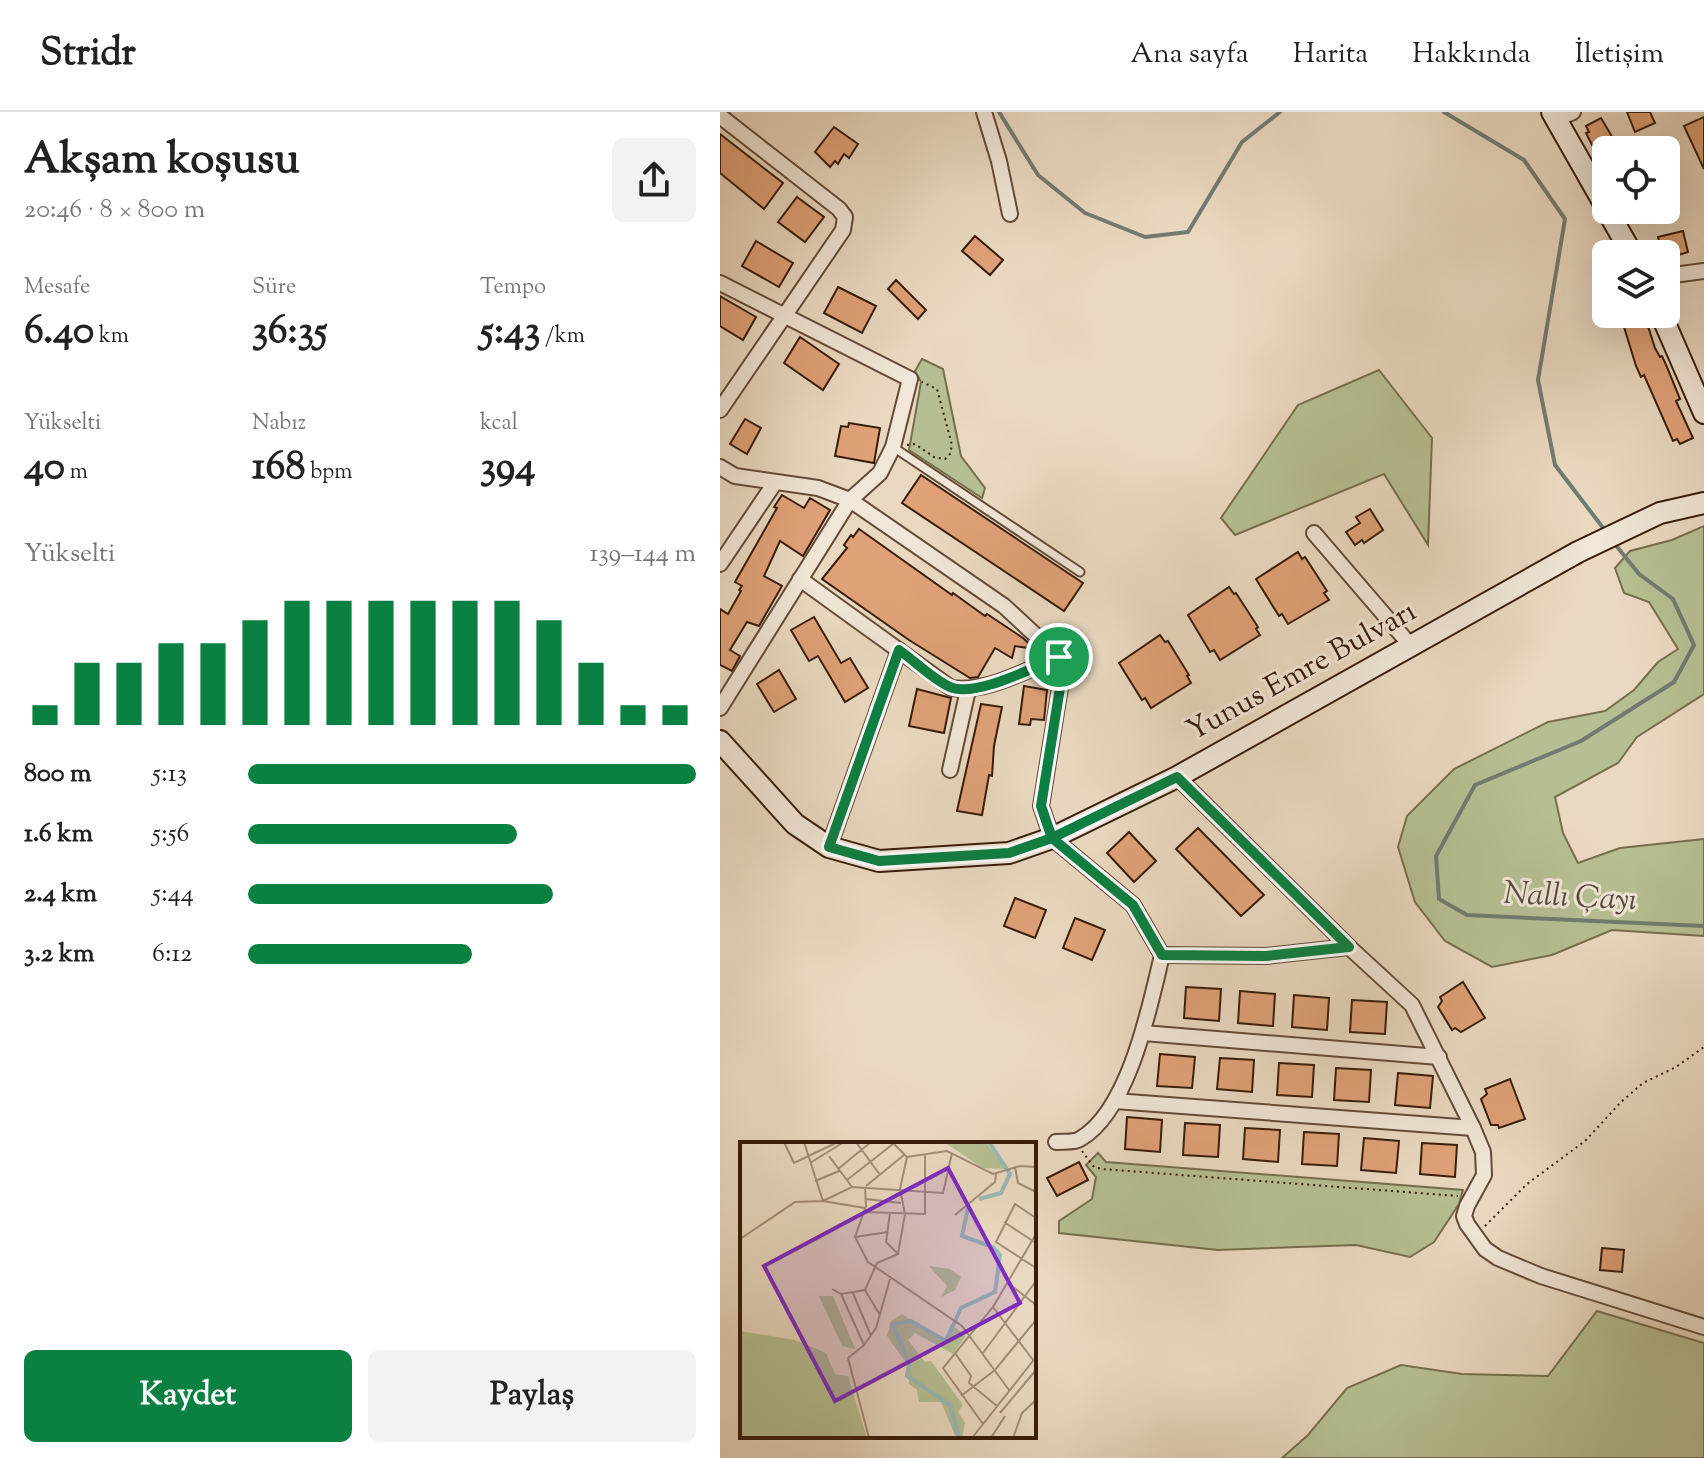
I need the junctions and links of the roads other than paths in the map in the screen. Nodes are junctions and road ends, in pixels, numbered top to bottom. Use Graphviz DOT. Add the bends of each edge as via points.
graph roads {
  1 [pos="984,112"];
  2 [pos="1561,114"];
  3 [pos="720,116"];
  4 [pos="1592,178"];
  5 [pos="1010,214"];
  6 [pos="1704,271"];
  7 [pos="1680,274"];
  8 [pos="720,283"];
  9 [pos="784,317"];
  10 [pos="1667,328"];
  11 [pos="720,410"];
  12 [pos="1704,413"];
  13 [pos="893,447"];
  14 [pos="720,467"];
  15 [pos="774,484"];
  16 [pos="850,500"];
  17 [pos="1704,503"];
  18 [pos="1314,533"];
  19 [pos="720,564"];
  20 [pos="1080,572"];
  21 [pos="800,579"];
  22 [pos="1411,646"];
  23 [pos="899,650"];
  24 [pos="1059,657"];
  25 [pos="968,690"];
  26 [pos="720,708"];
  27 [pos="720,741"];
  28 [pos="950,770"];
  29 [pos="1177,777"];
  30 [pos="1052,838"];
  31 [pos="829,847"];
  32 [pos="1349,947"];
  33 [pos="1162,955"];
  34 [pos="1143,1033"];
  35 [pos="1439,1057"];
  36 [pos="1115,1101"];
  37 [pos="1473,1128"];
  38 [pos="1056,1142"];
  39 [pos="1704,1327"];
  1 -- 5 [label="street"];
  2 -- 4 [label="street"];
  3 -- 9 [label="street" via="845,217 843,230"];
  6 -- 7 [label="street"];
  8 -- 9 [label="street"];
  9 -- 11 [label="street"];
  9 -- 13 [label="street" via="909,381"];
  10 -- 12 [label="street"];
  13 -- 16 [label="street" via="880,473"];
  13 -- 20 [label="lane"];
  14 -- 15 [label="street" via="735,476"];
  15 -- 16 [label="street" via="818,488"];
  15 -- 19 [label="street"];
  16 -- 21 [label="street"];
  16 -- 24 [label="street" via="1004,606"];
  17 -- 22 [label="street, Yunus Emre Bulvarı" via="1660,513 1627,528"];
  18 -- 22 [label="street"];
  21 -- 23 [label="street"];
  21 -- 26 [label="street"];
  22 -- 29 [label="street, Yunus Emre Bulvarı"];
  23 -- 25 [label="street" via="951,688"];
  23 -- 31 [label="street"];
  24 -- 25 [label="street"];
  24 -- 30 [label="street" via="1063,669 1041,806"];
  25 -- 28 [label="street"];
  27 -- 31 [label="street, Yunus Emre Bulvarı" via="795,824"];
  29 -- 30 [label="street, Yunus Emre Bulvarı"];
  29 -- 32 [label="street"];
  30 -- 31 [label="street, Yunus Emre Bulvarı" via="1009,853 879,861"];
  30 -- 33 [label="street" via="1133,905"];
  32 -- 33 [label="street" via="1266,956"];
  32 -- 35 [label="street" via="1412,1005"];
  33 -- 34 [label="street"];
  34 -- 35 [label="street"];
  34 -- 36 [label="street"];
  35 -- 37 [label="street"];
  36 -- 37 [label="street"];
  36 -- 38 [label="street" via="1077,1141"];
  37 -- 39 [label="street" via="1483,1152 1484,1175 1464,1216 1485,1249 1541,1276"];
}
